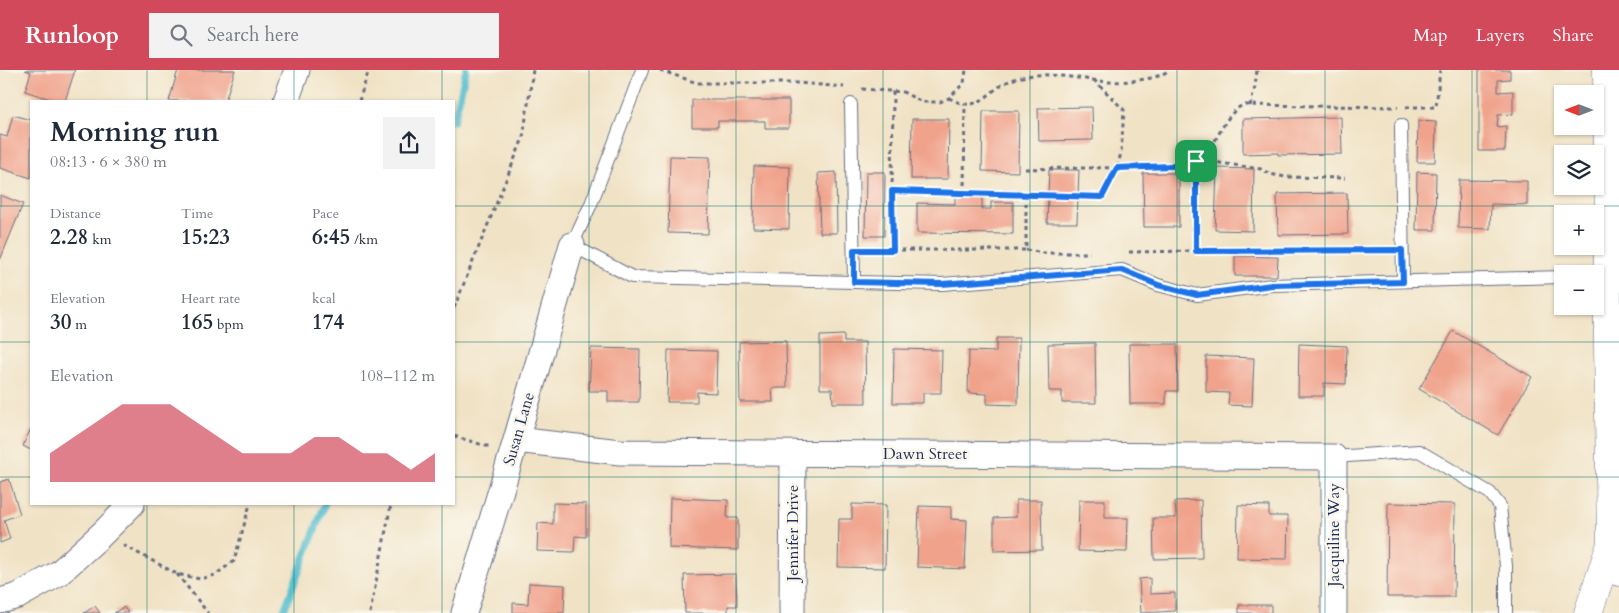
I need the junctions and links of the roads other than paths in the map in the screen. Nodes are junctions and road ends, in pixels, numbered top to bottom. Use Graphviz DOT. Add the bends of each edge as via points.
graph roads {
  1 [pos="297,70"];
  2 [pos="642,70"];
  3 [pos="1607,70"];
  4 [pos="286,100"];
  5 [pos="851,104"];
  6 [pos="1401,125"];
  7 [pos="572,245"];
  8 [pos="1603,265"];
  9 [pos="1554,278"];
  10 [pos="854,282"];
  11 [pos="1403,282"];
  12 [pos="1602,315"];
  13 [pos="516,440"];
  14 [pos="793,453"];
  15 [pos="1334,457"];
  16 [pos="131,505"];
  17 [pos="1611,544"];
  18 [pos="1619,572"];
  19 [pos="0,601"];
  20 [pos="464,613"];
  21 [pos="792,613"];
  22 [pos="1334,613"];
  23 [pos="1506,613"];
  24 [pos="1588,613"];
  1 -- 4 [label="street"];
  2 -- 7 [label="lane"];
  3 -- 8 [label="main road" via="1609,234"];
  5 -- 10 [label="lane"];
  6 -- 11 [label="lane"];
  7 -- 10 [label="lane" via="632,278"];
  7 -- 13 [label="street, Susan Lane"];
  9 -- 11 [label="lane"];
  10 -- 11 [label="lane" via="942,284 1122,270 1158,285 1197,295 1272,285"];
  12 -- 17 [label="main road"];
  13 -- 14 [label="street, Dawn Street" via="620,452"];
  13 -- 20 [label="street, Susan Lane"];
  14 -- 15 [label="street, Dawn Street"];
  14 -- 21 [label="street, Jennifer Drive"];
  15 -- 22 [label="street, Jacquiline Way"];
  15 -- 23 [label="lane" via="1420,451 1490,493 1500,506 1506,566"];
  16 -- 19 [label="street" via="59,573 18,596"];
  17 -- 18 [label="main road"];
  17 -- 24 [label="main road"];
}
